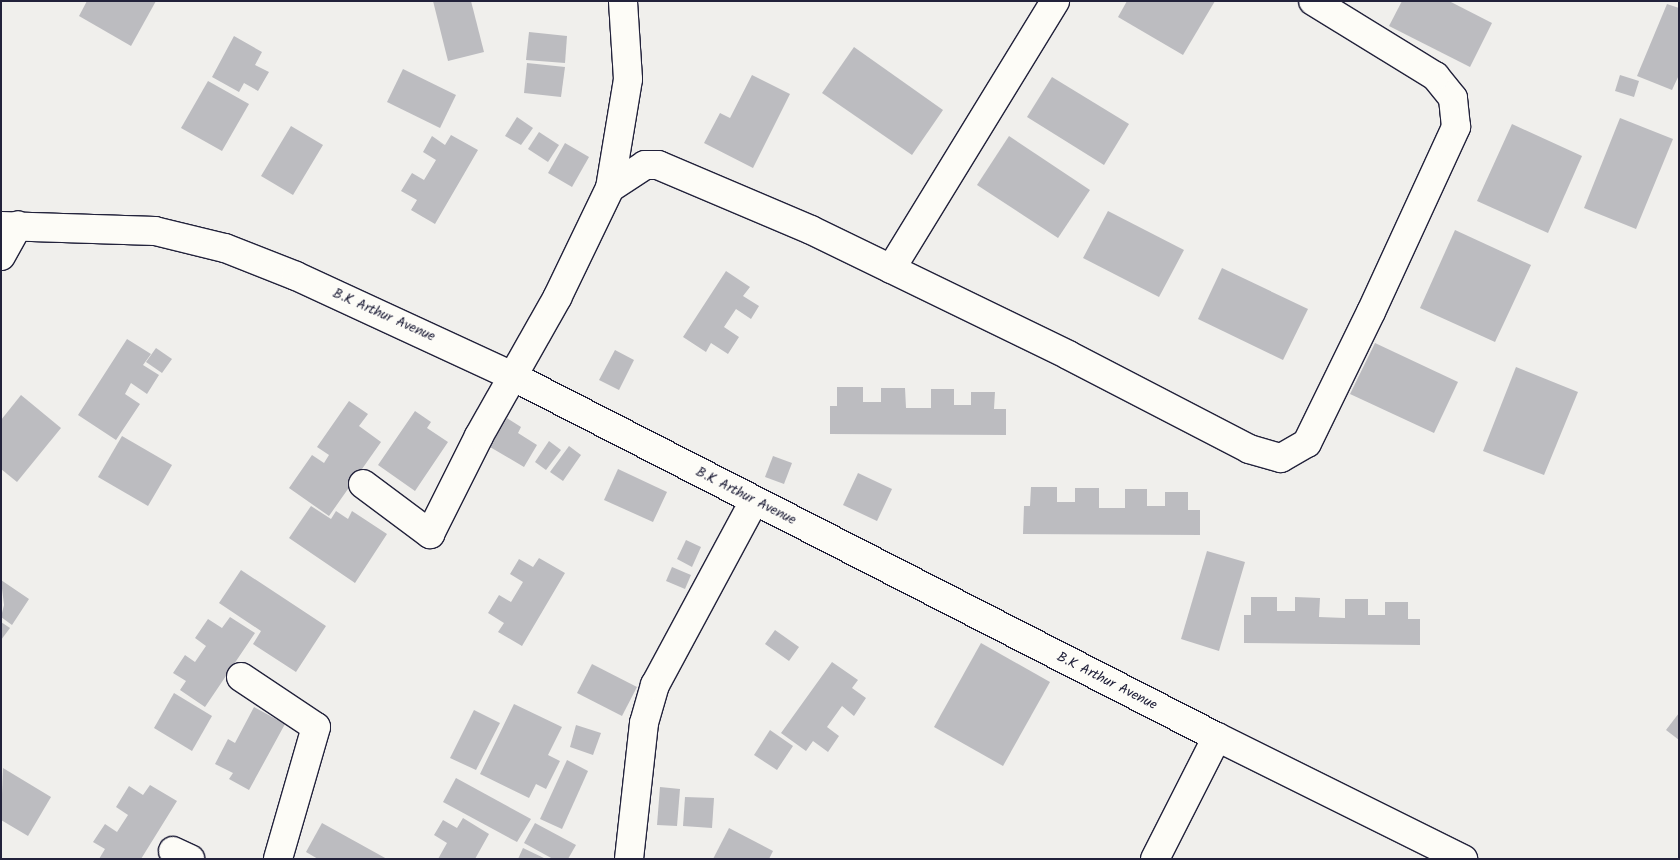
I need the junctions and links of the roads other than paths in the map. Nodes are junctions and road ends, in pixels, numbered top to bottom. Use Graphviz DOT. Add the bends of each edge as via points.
graph roads {
  1 [pos="623,1"];
  2 [pos="1055,1"];
  3 [pos="1313,1"];
  4 [pos="610,188"];
  5 [pos="10,226"];
  6 [pos="1,256"];
  7 [pos="891,269"];
  8 [pos="512,376"];
  9 [pos="363,484"];
  10 [pos="754,501"];
  11 [pos="241,676"];
  12 [pos="1217,737"];
  13 [pos="278,859"];
  14 [pos="628,859"];
  15 [pos="1155,859"];
  16 [pos="1463,859"];
  1 -- 4 [label="street" via="628,79"];
  2 -- 7 [label="street"];
  3 -- 7 [label="street" via="1436,76 1453,98 1456,127 1372,312 1306,443 1294,453 1281,458 1249,449"];
  4 -- 7 [label="street" via="645,165 658,165 811,230"];
  4 -- 8 [label="street" via="557,298"];
  5 -- 6 [label="street"];
  5 -- 8 [label="street, B.K Arthur Avenue" via="155,231 225,248 406,324"];
  8 -- 9 [label="street" via="430,534"];
  8 -- 10 [label="street, B.K Arthur Avenue"];
  10 -- 12 [label="street, B.K Arthur Avenue"];
  10 -- 14 [label="street" via="654,685 644,723"];
  11 -- 13 [label="street" via="316,727"];
  12 -- 15 [label="street"];
  12 -- 16 [label="street, B.K Arthur Avenue"];
}
